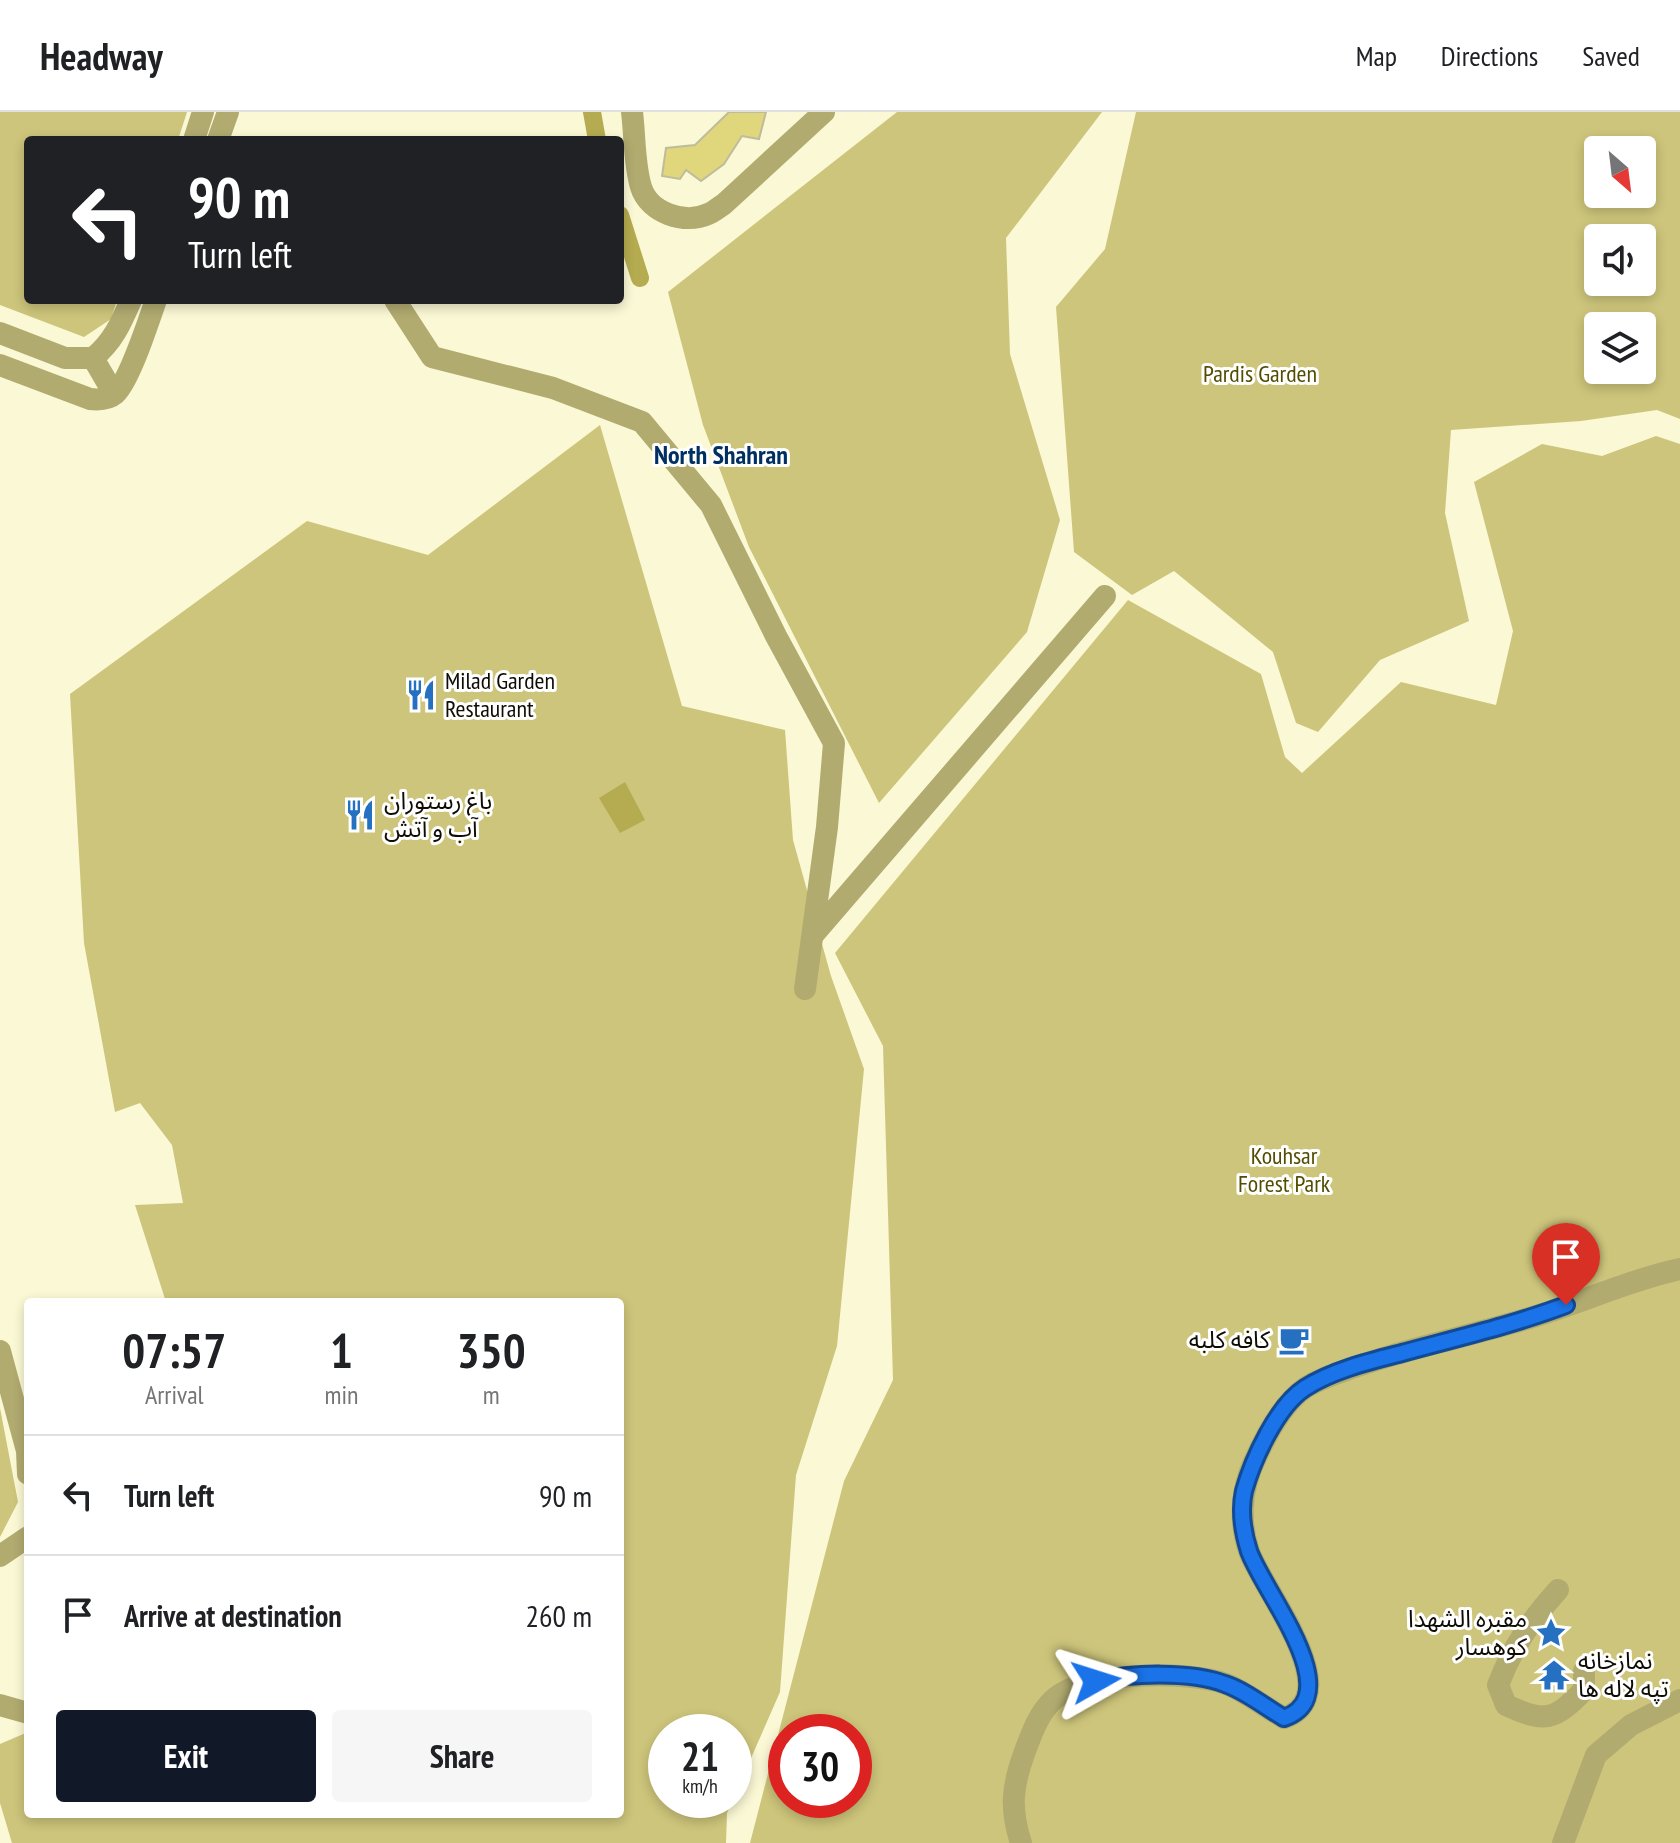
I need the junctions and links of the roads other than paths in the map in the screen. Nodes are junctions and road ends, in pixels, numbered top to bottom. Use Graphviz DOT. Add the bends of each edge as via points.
graph roads {
  1 [pos="203,112"];
  2 [pos="228,112"];
  3 [pos="632,112"];
  4 [pos="824,112"];
  5 [pos="195,136"];
  6 [pos="219,136"];
  7 [pos="129,304"];
  8 [pos="154,304"];
  9 [pos="398,304"];
  10 [pos="0,333"];
  11 [pos="93,358"];
  12 [pos="0,365"];
  13 [pos="114,394"];
  14 [pos="1105,596"];
  15 [pos="813,936"];
  16 [pos="805,989"];
  17 [pos="1680,1269"];
  18 [pos="0,1351"];
  19 [pos="24,1440"];
  20 [pos="24,1540"];
  21 [pos="0,1556"];
  22 [pos="1558,1590"];
  23 [pos="1584,1671"];
  24 [pos="1680,1700"];
  25 [pos="0,1705"];
  26 [pos="24,1712"];
  27 [pos="1021,1843"];
  28 [pos="1563,1843"];
  1 -- 5 [label="street"];
  2 -- 6 [label="street"];
  3 -- 4 [label="street" via="641,188 652,205 688,219 724,204"];
  7 -- 11 [label="street" via="108,346"];
  8 -- 13 [label="street"];
  9 -- 15 [label="street" via="432,357 553,388 642,422 711,505 834,743"];
  10 -- 11 [label="street" via="65,358"];
  11 -- 13 [label="street"];
  12 -- 13 [label="street" via="90,399 105,400"];
  14 -- 15 [label="street"];
  15 -- 16 [label="street"];
  17 -- 27 [label="street" via="1537,1316 1374,1360 1327,1377 1294,1397 1254,1463 1243,1494 1242,1521 1249,1550 1307,1668 1309,1695 1298,1713 1284,1718 1225,1684 1193,1676 1114,1677 1078,1685 1054,1698 1040,1717 1016,1775 1012,1809"];
  18 -- 19 [label="street"];
  20 -- 21 [label="street"];
  22 -- 23 [label="street" via="1525,1630 1498,1685 1506,1705 1534,1718 1564,1711 1584,1690"];
  24 -- 28 [label="street" via="1631,1725 1596,1755"];
  25 -- 26 [label="street"];
}
